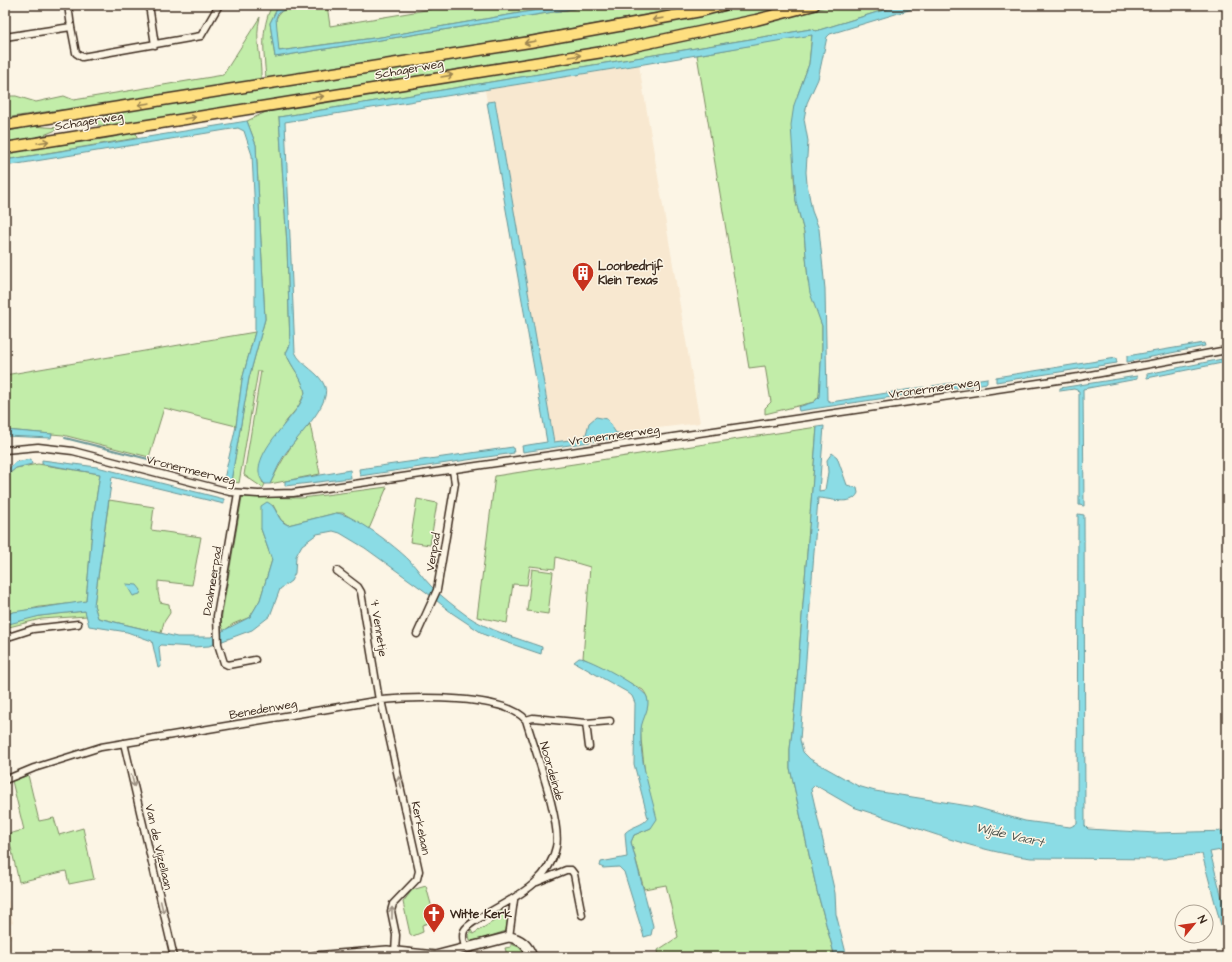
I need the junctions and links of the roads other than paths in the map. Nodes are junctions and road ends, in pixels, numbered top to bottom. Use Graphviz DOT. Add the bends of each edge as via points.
graph roads {
  1 [pos="68,5"];
  2 [pos="149,5"];
  3 [pos="218,5"];
  4 [pos="724,5"];
  5 [pos="814,5"];
  6 [pos="71,26"];
  7 [pos="5,37"];
  8 [pos="156,45"];
  9 [pos="5,125"];
  10 [pos="5,148"];
  11 [pos="1227,350"];
  12 [pos="5,450"];
  13 [pos="453,471"];
  14 [pos="238,493"];
  15 [pos="337,571"];
  16 [pos="78,624"];
  17 [pos="417,634"];
  18 [pos="5,638"];
  19 [pos="255,660"];
  20 [pos="380,700"];
  21 [pos="526,720"];
  22 [pos="610,721"];
  23 [pos="586,723"];
  24 [pos="124,743"];
  25 [pos="589,747"];
  26 [pos="5,780"];
  27 [pos="535,883"];
  28 [pos="514,900"];
  29 [pos="582,915"];
  30 [pos="509,937"];
  31 [pos="466,949"];
  32 [pos="395,952"];
  33 [pos="435,956"];
  34 [pos="174,957"];
  35 [pos="314,957"];
  36 [pos="532,957"];
  1 -- 6 [label="street"];
  2 -- 8 [label="street"];
  3 -- 8 [label="street" via="201,36"];
  4 -- 9 [label="main road, Schagerweg, one-way" via="530,42"];
  10 -- 5 [label="main road, Schagerweg, one-way" via="615,50"];
  6 -- 7 [label="street"];
  6 -- 8 [label="street" via="76,52 82,57"];
  11 -- 13 [label="street, Vronermeerweg" via="1080,377"];
  12 -- 14 [label="street, Vronermeerweg" via="69,450"];
  13 -- 14 [label="street, Vronermeerweg" via="293,493"];
  13 -- 17 [label="street, Venpad" via="456,483 437,590"];
  14 -- 19 [label="street, Daalmeerpad" via="217,616 218,644 224,663 228,666"];
  15 -- 20 [label="street, 't Vennetje" via="362,592"];
  16 -- 18 [label="street" via="33,629"];
  20 -- 21 [label="street, Benedenweg" via="429,697 467,701 498,706 518,713"];
  20 -- 24 [label="street, Benedenweg"];
  32 -- 20 [label="street, Kerkelaan, one-way" via="396,935 391,911 393,904 417,879 419,872"];
  21 -- 23 [label="street" via="533,718"];
  21 -- 27 [label="street, Noordeinde" via="558,835 554,856"];
  22 -- 23 [label="street"];
  23 -- 25 [label="street"];
  24 -- 26 [label="street, Benedenweg" via="96,748"];
  24 -- 34 [label="street, Van de Vijzellaan, one-way"];
  27 -- 28 [label="street, Noordeinde"];
  27 -- 29 [label="street, Noordeinde" via="571,870"];
  28 -- 30 [label="street"];
  28 -- 31 [label="street, Noordeinde" via="467,927 463,936"];
  30 -- 31 [label="street"];
  30 -- 36 [label="street" via="524,943"];
  31 -- 33 [label="street"];
  32 -- 33 [label="street"];
  32 -- 35 [label="street"];
}
